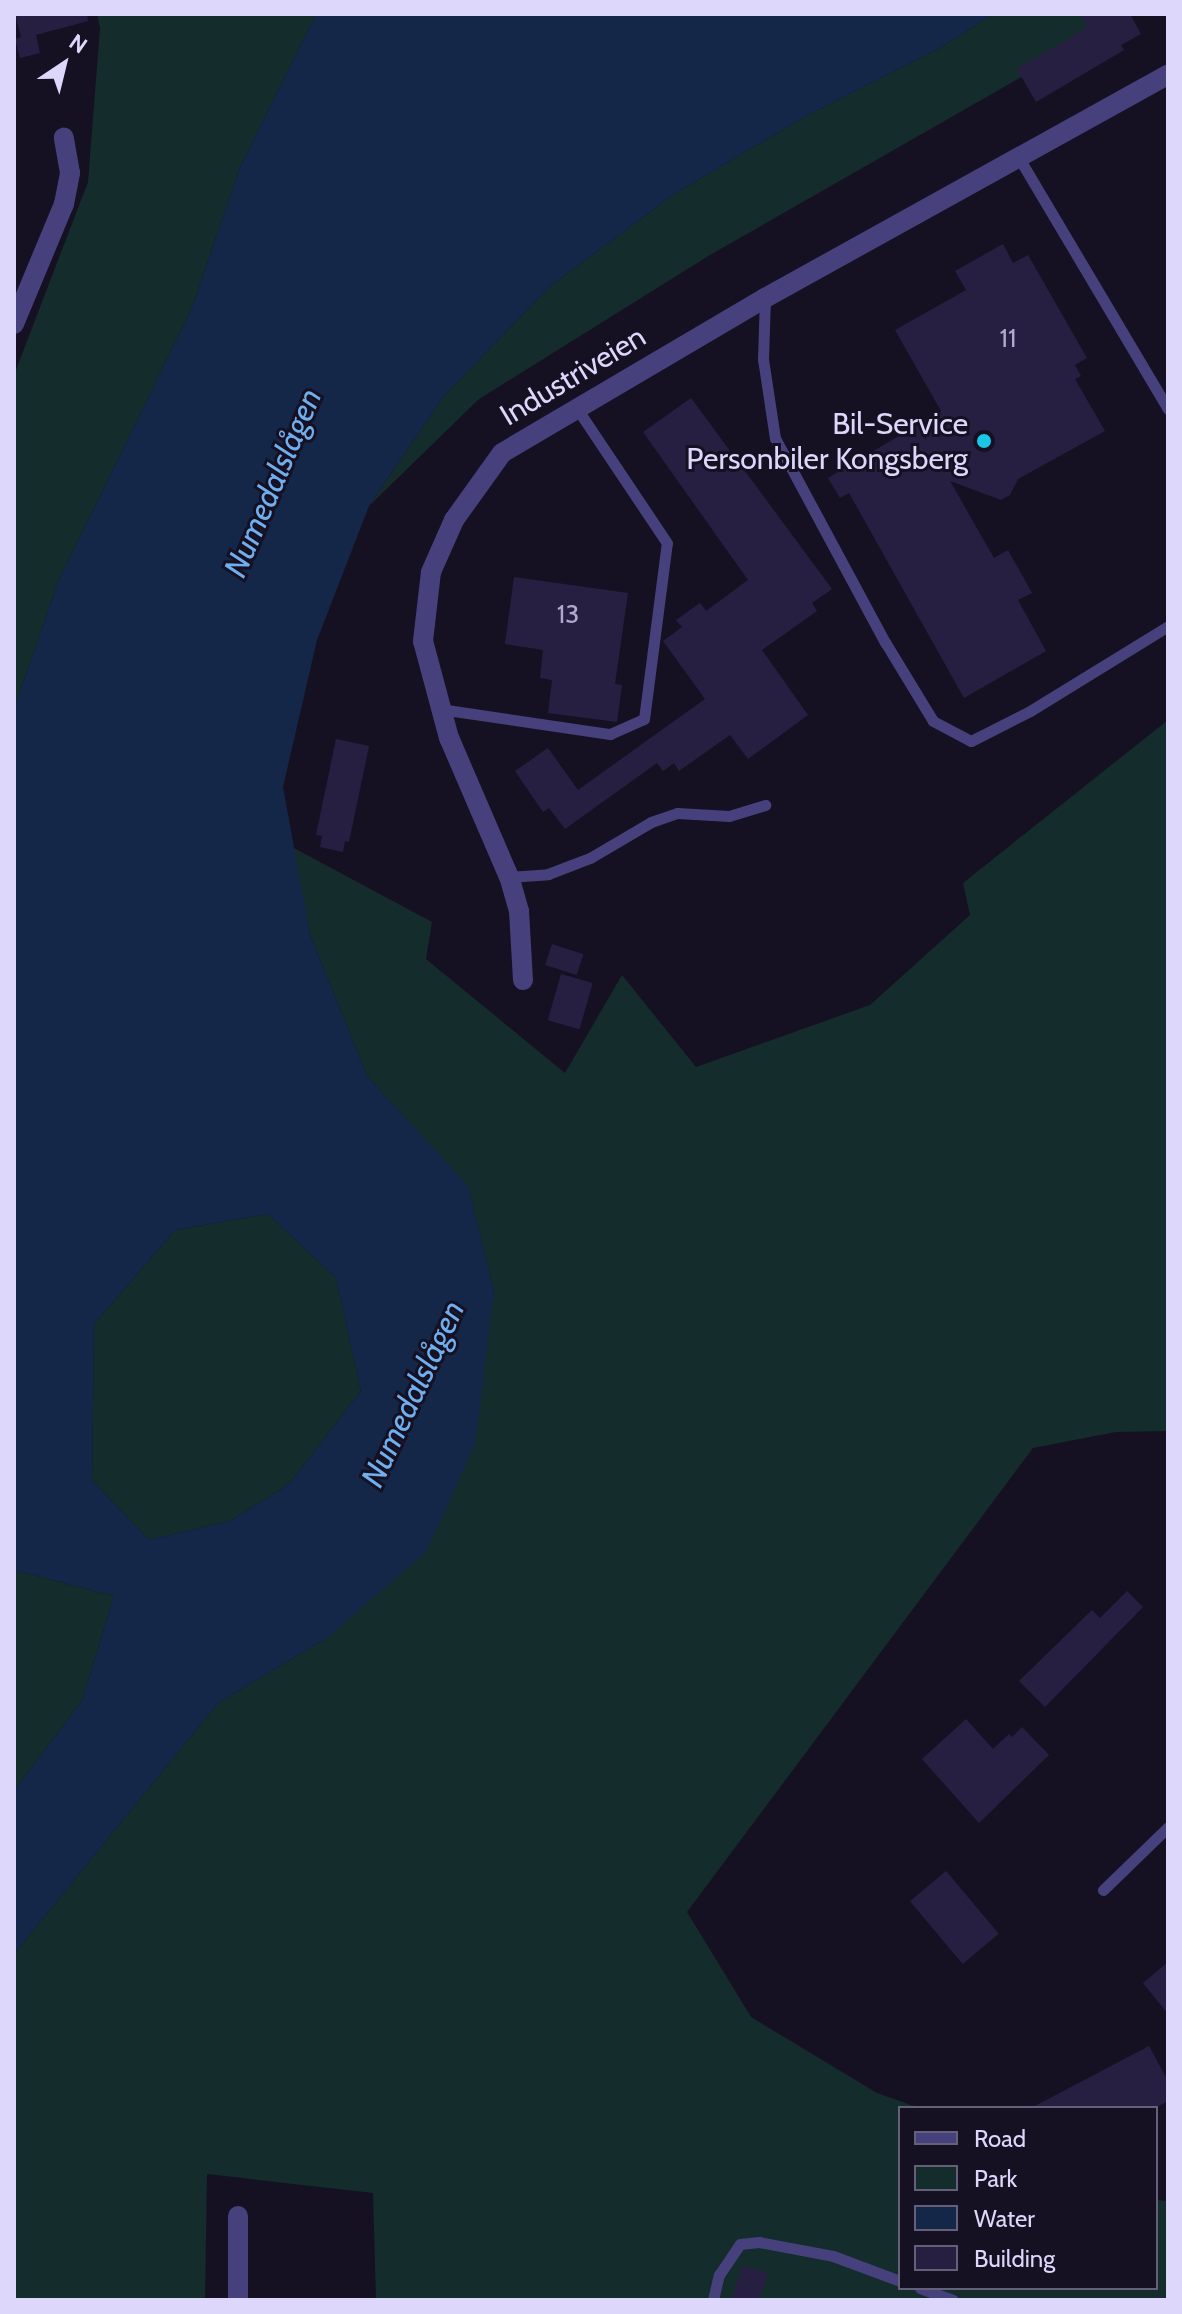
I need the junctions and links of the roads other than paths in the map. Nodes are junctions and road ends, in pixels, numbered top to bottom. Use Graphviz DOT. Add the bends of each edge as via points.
graph roads {
  1 [pos="1168,75"];
  2 [pos="64,138"];
  3 [pos="1019,158"];
  4 [pos="765,298"];
  5 [pos="14,324"];
  6 [pos="576,407"];
  7 [pos="1168,409"];
  8 [pos="1168,626"];
  9 [pos="439,709"];
  10 [pos="765,805"];
  11 [pos="509,877"];
  12 [pos="523,980"];
  13 [pos="1168,1827"];
  14 [pos="1103,1890"];
  15 [pos="238,2216"];
  16 [pos="898,2280"];
  17 [pos="926,2290"];
  18 [pos="238,2300"];
  19 [pos="713,2300"];
  20 [pos="953,2300"];
  1 -- 3 [label="street, Industriveien"];
  2 -- 5 [label="street" via="70,173 64,204"];
  3 -- 4 [label="street, Industriveien"];
  3 -- 7 [label="lane"];
  4 -- 6 [label="street, Industriveien"];
  4 -- 8 [label="lane" via="763,359 775,438 933,721 971,741"];
  6 -- 9 [label="street, Industriveien" via="502,453 454,520 431,572 423,641"];
  6 -- 9 [label="lane" via="667,543 644,719 610,734"];
  9 -- 11 [label="street, Industriveien"];
  10 -- 11 [label="lane" via="729,816 677,813 590,858 548,874"];
  11 -- 12 [label="street, Industriveien" via="519,911"];
  13 -- 14 [label="lane"];
  15 -- 18 [label="street"];
  16 -- 19 [label="lane" via="833,2256 759,2242 740,2244 719,2275"];
  17 -- 20 [label="lane"];
}
